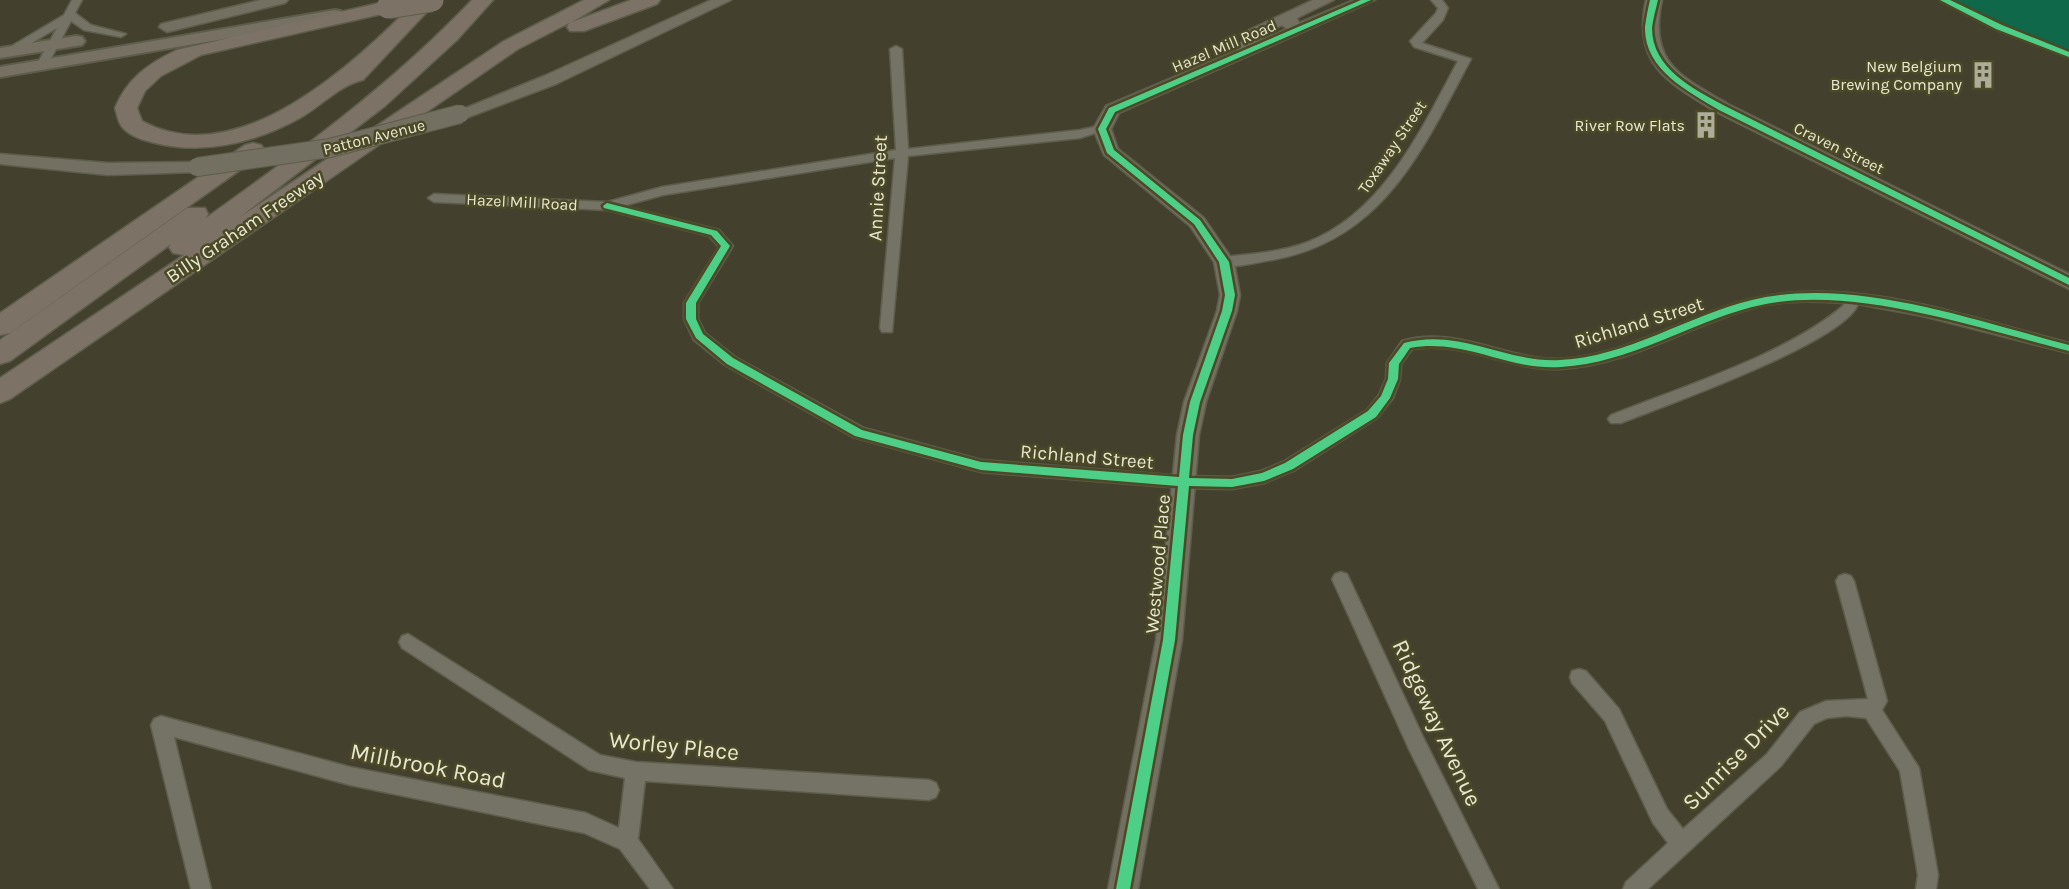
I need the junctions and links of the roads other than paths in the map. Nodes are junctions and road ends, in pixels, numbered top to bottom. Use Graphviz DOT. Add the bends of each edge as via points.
graph roads {
  1 [pos="77,0"];
  2 [pos="280,0"];
  3 [pos="343,0"];
  4 [pos="430,0"];
  5 [pos="458,0"];
  6 [pos="483,0"];
  7 [pos="598,0"];
  8 [pos="650,0"];
  9 [pos="723,0"];
  10 [pos="1326,0"];
  11 [pos="1367,0"];
  12 [pos="1436,0"];
  13 [pos="1654,0"];
  14 [pos="388,7"];
  15 [pos="71,15"];
  16 [pos="1290,15"];
  17 [pos="167,27"];
  18 [pos="1299,30"];
  19 [pos="121,34"];
  20 [pos="55,45"];
  21 [pos="896,49"];
  22 [pos="5,53"];
  23 [pos="1241,56"];
  24 [pos="366,62"];
  25 [pos="43,64"];
  26 [pos="0,72"];
  27 [pos="442,93"];
  28 [pos="1101,129"];
  29 [pos="902,153"];
  30 [pos="0,159"];
  31 [pos="434,198"];
  32 [pos="607,206"];
  33 [pos="1224,262"];
  34 [pos="2069,282"];
  35 [pos="1850,299"];
  36 [pos="0,326"];
  37 [pos="887,328"];
  38 [pos="2069,348"];
  39 [pos="0,354"];
  40 [pos="0,379"];
  41 [pos="0,392"];
  42 [pos="1616,419"];
  43 [pos="1183,482"];
  44 [pos="1341,579"];
  45 [pos="1845,581"];
  46 [pos="408,642"];
  47 [pos="1579,677"];
  48 [pos="1871,710"];
  49 [pos="636,771"];
  50 [pos="929,790"];
  51 [pos="627,842"];
  52 [pos="1683,845"];
  53 [pos="1638,888"];
  54 [pos="201,889"];
  55 [pos="663,889"];
  56 [pos="1123,889"];
  57 [pos="1489,889"];
  58 [pos="1926,889"];
  1 -- 15 [label="street"];
  2 -- 17 [label="street"];
  3 -- 17 [label="main road"];
  4 -- 14 [label="highway, bridge"];
  4 -- 24 [label="highway"];
  5 -- 39 [label="highway, Billy Graham Freeway" via="361,94"];
  6 -- 40 [label="highway" via="388,95"];
  7 -- 27 [label="highway, Billy Graham Freeway" via="511,45"];
  8 -- 27 [label="highway" via="567,32"];
  9 -- 30 [label="street, Patton Avenue, bridge" via="550,80 460,114 344,146 197,167 108,169"];
  10 -- 16 [label="street"];
  11 -- 18 [label="street, Hazel Mill Road"];
  12 -- 33 [label="street, Toxaway Street" via="1443,8 1441,16 1420,35 1418,46 1465,59 1375,204 1314,244"];
  13 -- 34 [label="street, Craven Street" via="1648,34 1652,48 1679,82 1722,108"];
  14 -- 24 [label="highway" via="224,42 185,55 157,69 135,90 128,116 141,131 164,139 197,141 234,135 289,115"];
  14 -- 25 [label="main road"];
  15 -- 19 [label="street" via="88,28"];
  15 -- 20 [label="street"];
  15 -- 22 [label="street"];
  16 -- 18 [label="street" via="1288,22"];
  16 -- 23 [label="street" via="1255,33"];
  17 -- 19 [label="main road"];
  18 -- 23 [label="street, Hazel Mill Road"];
  19 -- 20 [label="main road"];
  20 -- 22 [label="main road"];
  20 -- 25 [label="street"];
  21 -- 29 [label="street, Annie Street"];
  23 -- 28 [label="street, Hazel Mill Road" via="1112,110"];
  24 -- 36 [label="highway" via="316,106"];
  25 -- 26 [label="main road"];
  27 -- 41 [label="highway, Billy Graham Freeway"];
  28 -- 29 [label="street, Hazel Mill Road"];
  28 -- 33 [label="street, Westwood Place" via="1110,151 1197,222"];
  29 -- 32 [label="street, Hazel Mill Road" via="662,191"];
  29 -- 37 [label="street, Annie Street"];
  31 -- 32 [label="street, Hazel Mill Road"];
  32 -- 43 [label="street, Richland Street" via="714,233 726,246 691,303 691,319 699,336 730,361 859,433 981,466"];
  33 -- 43 [label="street, Westwood Place" via="1230,295 1195,402"];
  35 -- 38 [label="street, Richland Street"];
  35 -- 42 [label="street" via="1851,306 1843,316 1790,345"];
  35 -- 43 [label="street, Richland Street" via="1776,299 1629,349 1561,364 1534,364 1425,340 1399,352 1385,398 1372,414 1289,466 1232,483"];
  43 -- 56 [label="street, Westwood Place" via="1169,640"];
  44 -- 57 [label="street, Ridgeway Avenue"];
  45 -- 48 [label="street" via="1878,701"];
  46 -- 49 [label="street, Worley Place" via="596,763"];
  47 -- 52 [label="street" via="1612,715 1660,817"];
  48 -- 52 [label="street, Sunrise Drive" via="1847,707 1807,718 1774,760"];
  48 -- 58 [label="street" via="1909,768 1928,875"];
  49 -- 50 [label="street, Worley Place"];
  49 -- 51 [label="street"];
  51 -- 54 [label="street, Millbrook Road" via="586,822 349,776 161,725"];
  51 -- 55 [label="street, Millbrook Road"];
  52 -- 53 [label="street, Sunrise Drive"];
}
